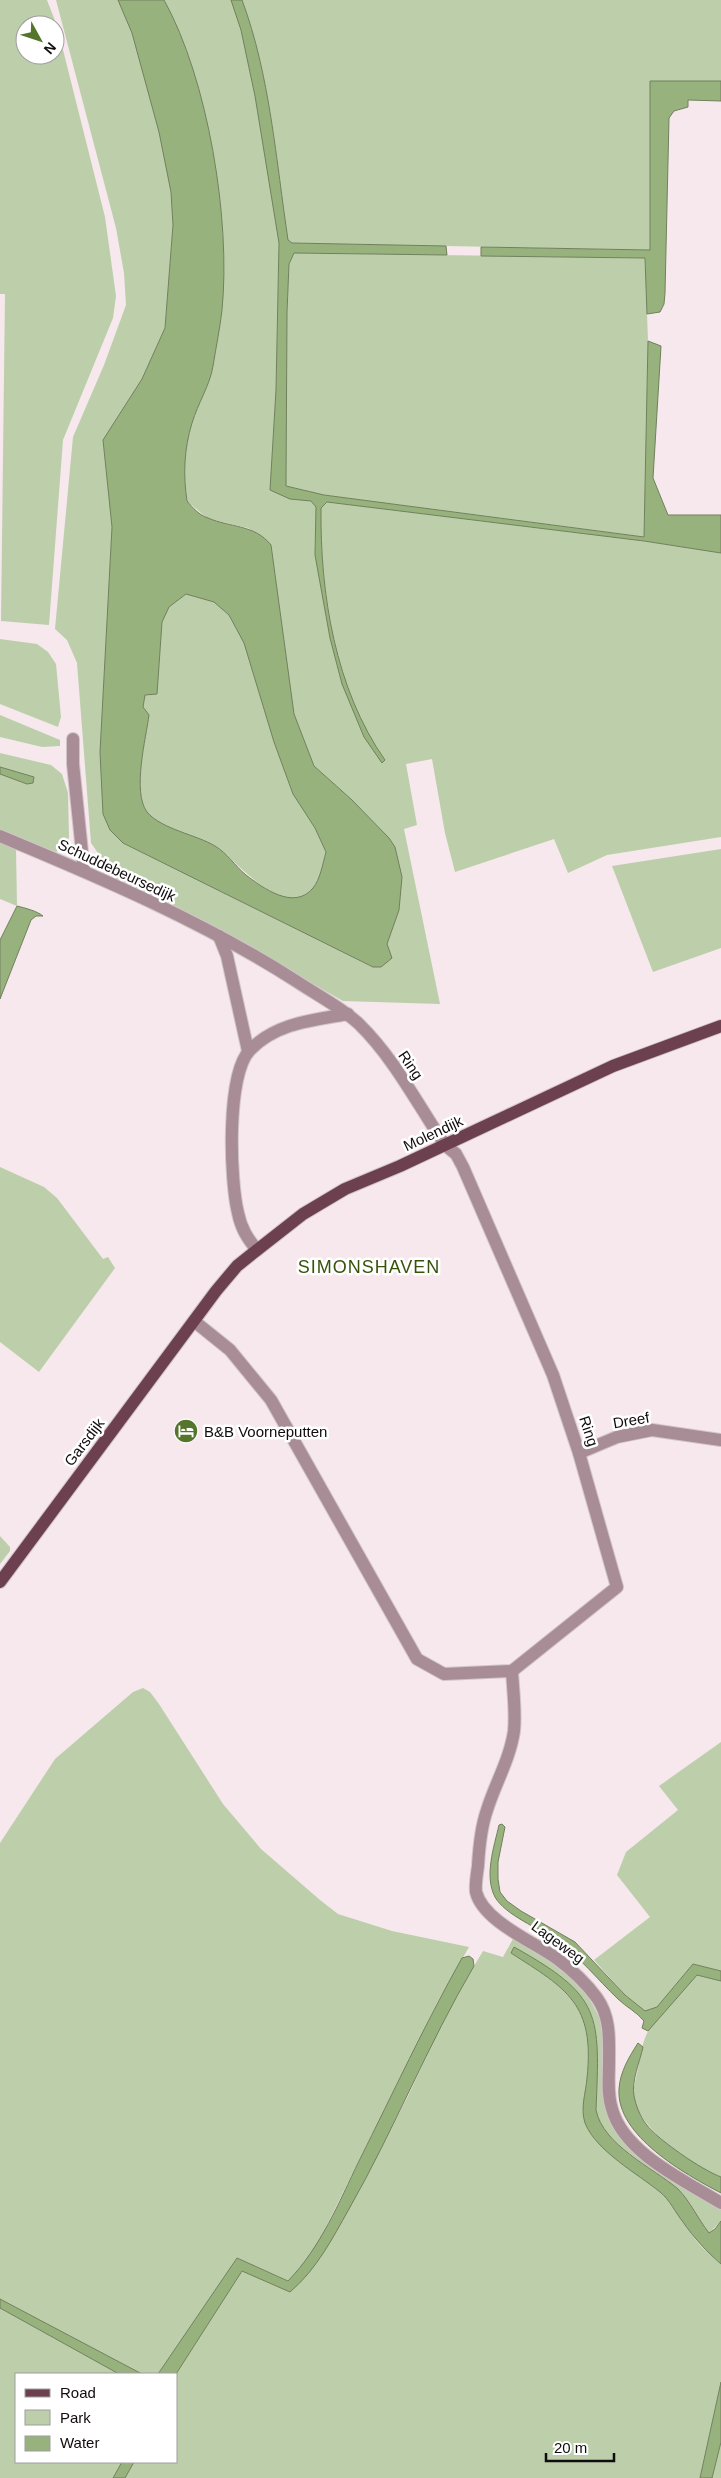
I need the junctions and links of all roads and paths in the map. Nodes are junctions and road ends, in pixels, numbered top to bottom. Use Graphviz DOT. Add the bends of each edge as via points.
graph roads {
  1 [pos="74,740"];
  2 [pos="0,836"];
  3 [pos="84,871"];
  4 [pos="219,936"];
  5 [pos="348,1014"];
  6 [pos="721,1026"];
  7 [pos="248,1051"];
  8 [pos="445,1144"];
  9 [pos="256,1250"];
  10 [pos="194,1322"];
  11 [pos="721,1440"];
  12 [pos="579,1453"];
  13 [pos="0,1582"];
  14 [pos="512,1671"];
  15 [pos="721,2203"];
  1 -- 3 [label="street" via="73,764"];
  2 -- 3 [label="street, Schuddebeursedijk"];
  3 -- 4 [label="street, Schuddebeursedijk"];
  4 -- 5 [label="street, Schuddebeursedijk"];
  4 -- 7 [label="street" via="227,956"];
  5 -- 7 [label="street" via="298,1022 269,1034"];
  5 -- 8 [label="street, Ring" via="387,1058"];
  6 -- 8 [label="main road, Molendijk" via="613,1066"];
  7 -- 9 [label="street" via="239,1069 231,1118 237,1212 244,1234"];
  8 -- 9 [label="main road, Molendijk" via="345,1189 303,1214"];
  8 -- 12 [label="street, Ring" via="456,1154 463,1168 554,1375"];
  9 -- 10 [label="main road, Molendijk" via="238,1266"];
  10 -- 13 [label="main road, Garsdijk"];
  10 -- 14 [label="street" via="230,1350 271,1400 417,1659 444,1674"];
  11 -- 12 [label="street, Dreef" via="652,1430 617,1437"];
  12 -- 14 [label="street, Ring" via="617,1587"];
  14 -- 15 [label="street, Lageweg" via="514,1731 486,1812 476,1890 481,1904 494,1917 578,1976 597,1998 609,2029 612,2108 632,2144"];
}
